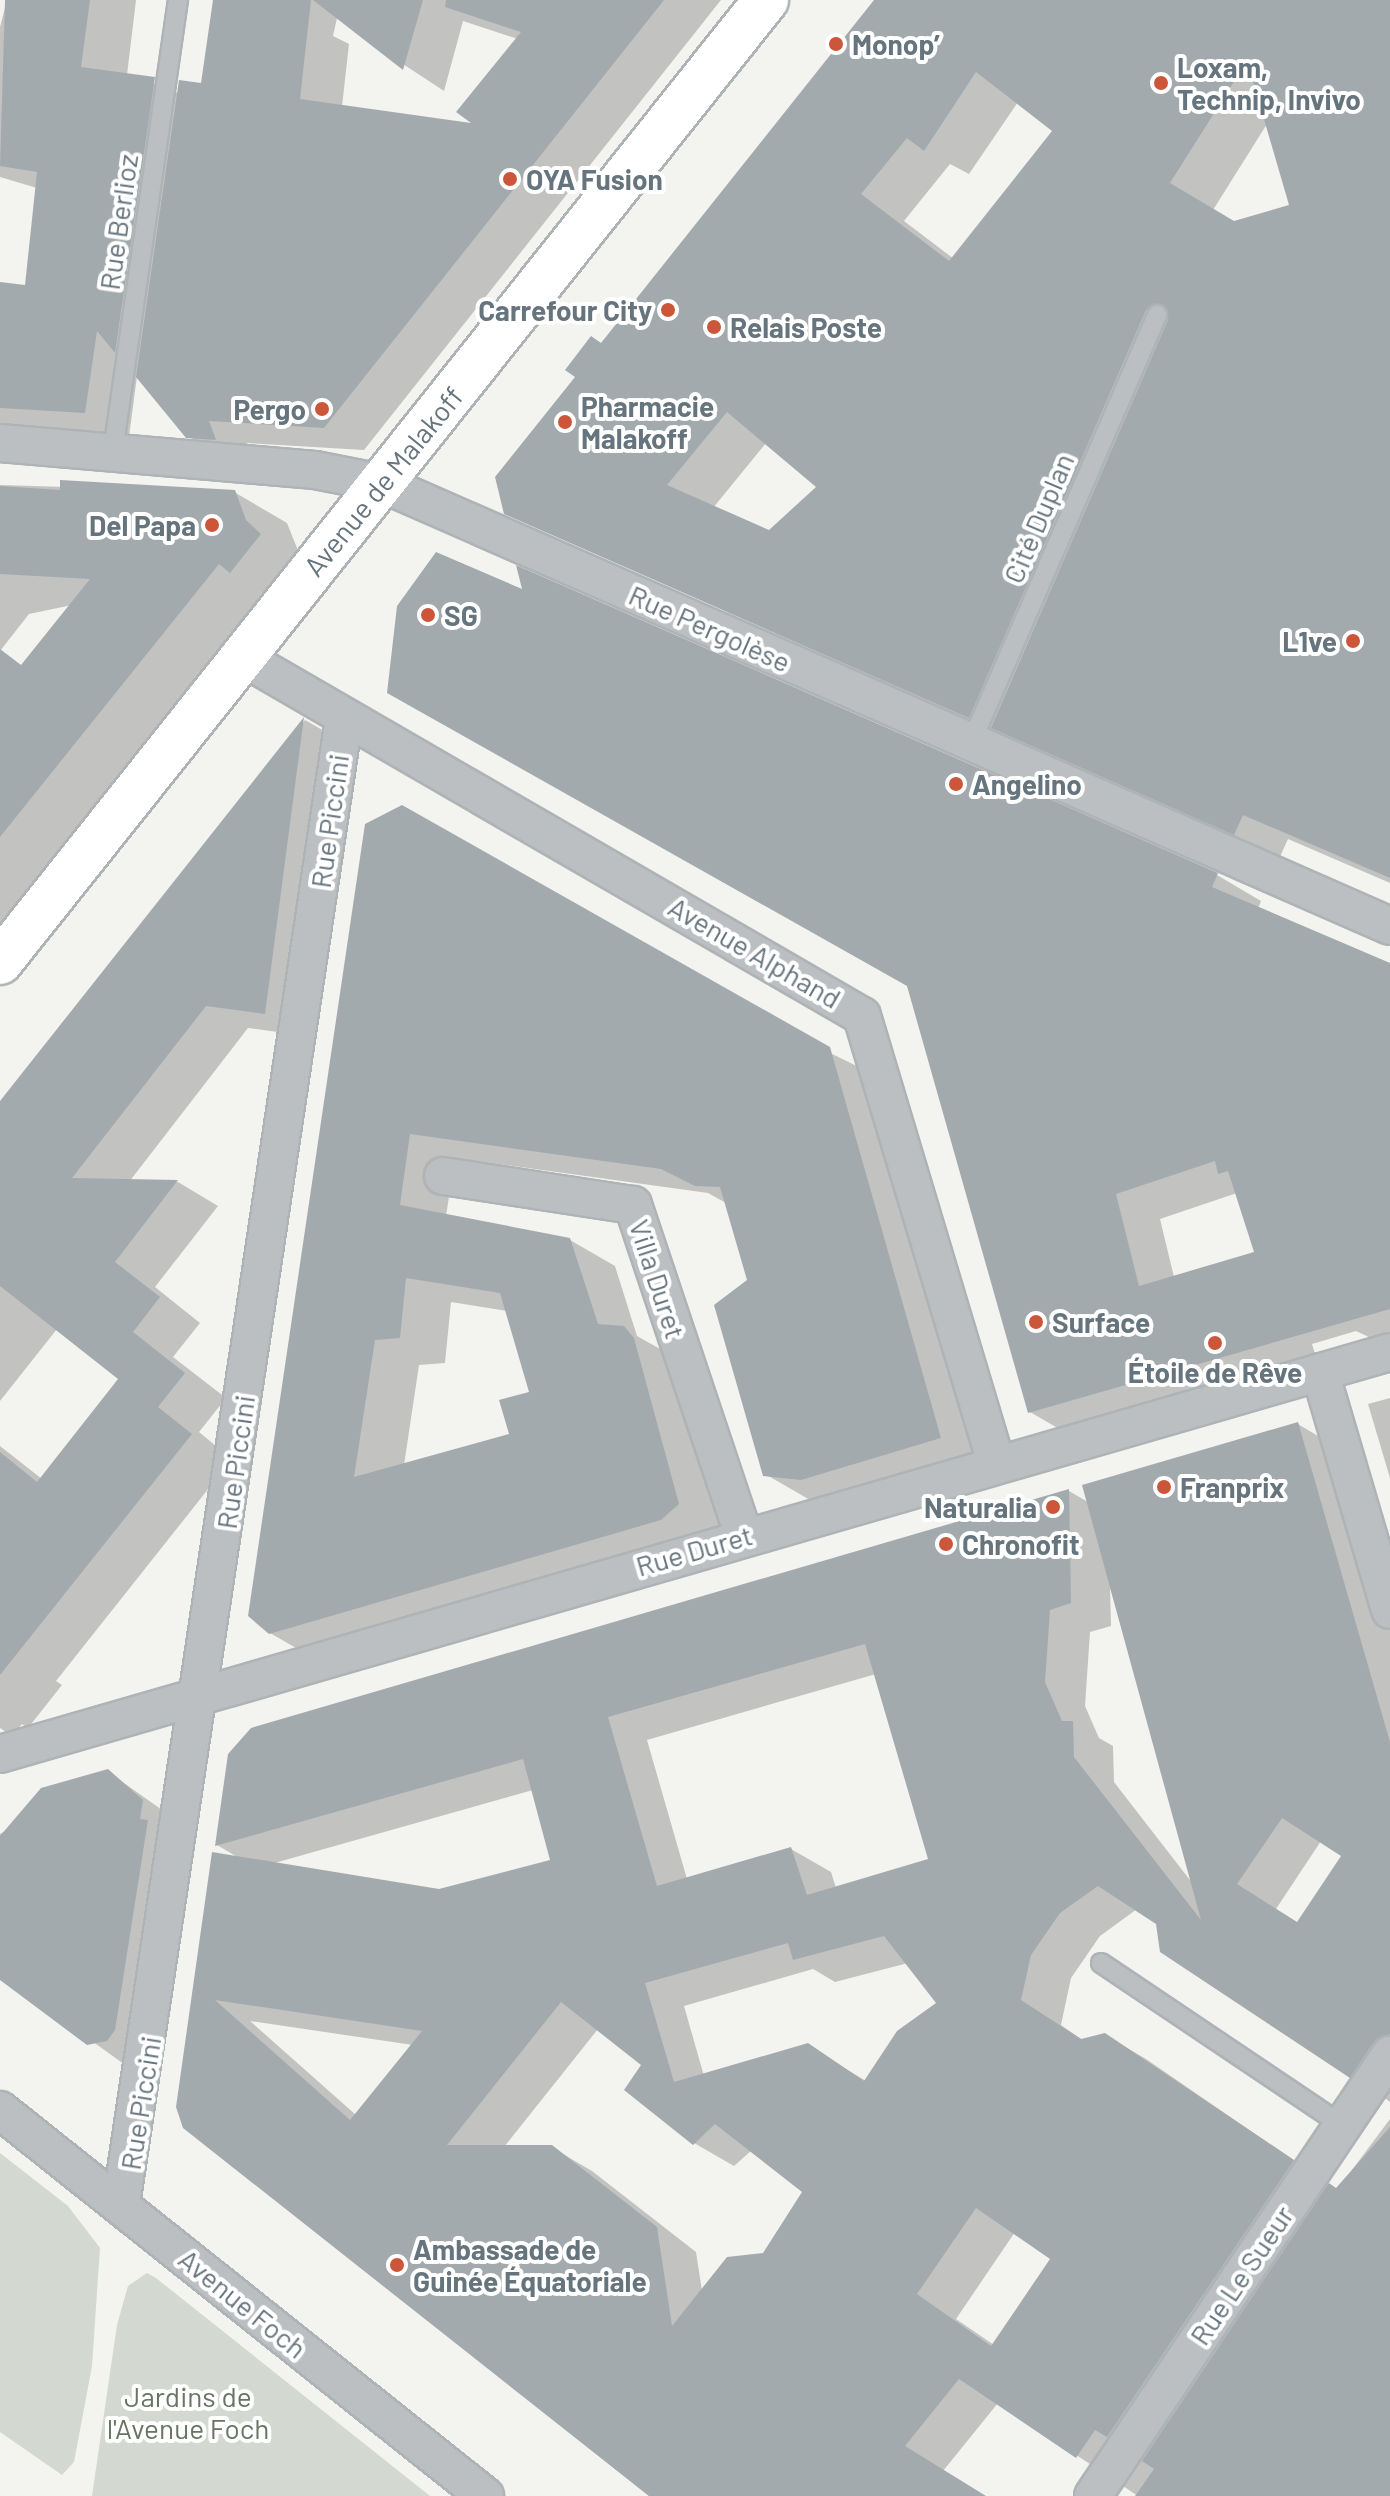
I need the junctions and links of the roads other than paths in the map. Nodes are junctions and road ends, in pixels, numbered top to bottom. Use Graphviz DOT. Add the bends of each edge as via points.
graph roads {
  1 [pos="178,0"];
  2 [pos="766,0"];
  3 [pos="1157,315"];
  4 [pos="0,443"];
  5 [pos="113,451"];
  6 [pos="381,483"];
  7 [pos="242,657"];
  8 [pos="344,719"];
  9 [pos="971,743"];
  10 [pos="1390,926"];
  11 [pos="0,962"];
  12 [pos="443,1176"];
  13 [pos="1390,1352"];
  14 [pos="1320,1372"];
  15 [pos="996,1463"];
  16 [pos="744,1536"];
  17 [pos="1390,1610"];
  18 [pos="201,1694"];
  19 [pos="0,1754"];
  20 [pos="1101,1963"];
  21 [pos="1390,2055"];
  22 [pos="0,2110"];
  23 [pos="1342,2125"];
  24 [pos="121,2204"];
  25 [pos="485,2496"];
  26 [pos="1093,2496"];
  1 -- 5 [label="lane, Rue Berlioz"];
  2 -- 6 [label="street, Avenue de Malakoff"];
  3 -- 9 [label="lane, Cité Duplan"];
  4 -- 5 [label="street, Rue Pergolèse"];
  5 -- 6 [label="street, Rue Pergolèse"];
  6 -- 7 [label="street, Avenue de Malakoff"];
  6 -- 9 [label="street, Rue Pergolèse"];
  7 -- 8 [label="street, Avenue Alphand"];
  7 -- 11 [label="street, Avenue de Malakoff"];
  8 -- 15 [label="street, Avenue Alphand" via="862,1016"];
  8 -- 18 [label="street, Rue Piccini"];
  9 -- 10 [label="street, Rue Pergolèse"];
  12 -- 16 [label="street, Villa Duret" via="633,1205"];
  13 -- 14 [label="street, Rue Duret"];
  14 -- 15 [label="street, Rue Duret"];
  14 -- 17 [label="street"];
  15 -- 16 [label="street, Rue Duret"];
  16 -- 18 [label="street, Rue Duret"];
  18 -- 19 [label="street, Rue Duret"];
  18 -- 24 [label="street, Rue Piccini"];
  20 -- 23 [label="lane"];
  21 -- 23 [label="street, Rue Le Sueur"];
  22 -- 24 [label="street, Avenue Foch"];
  23 -- 26 [label="street, Rue Le Sueur"];
  24 -- 25 [label="street, Avenue Foch"];
}
